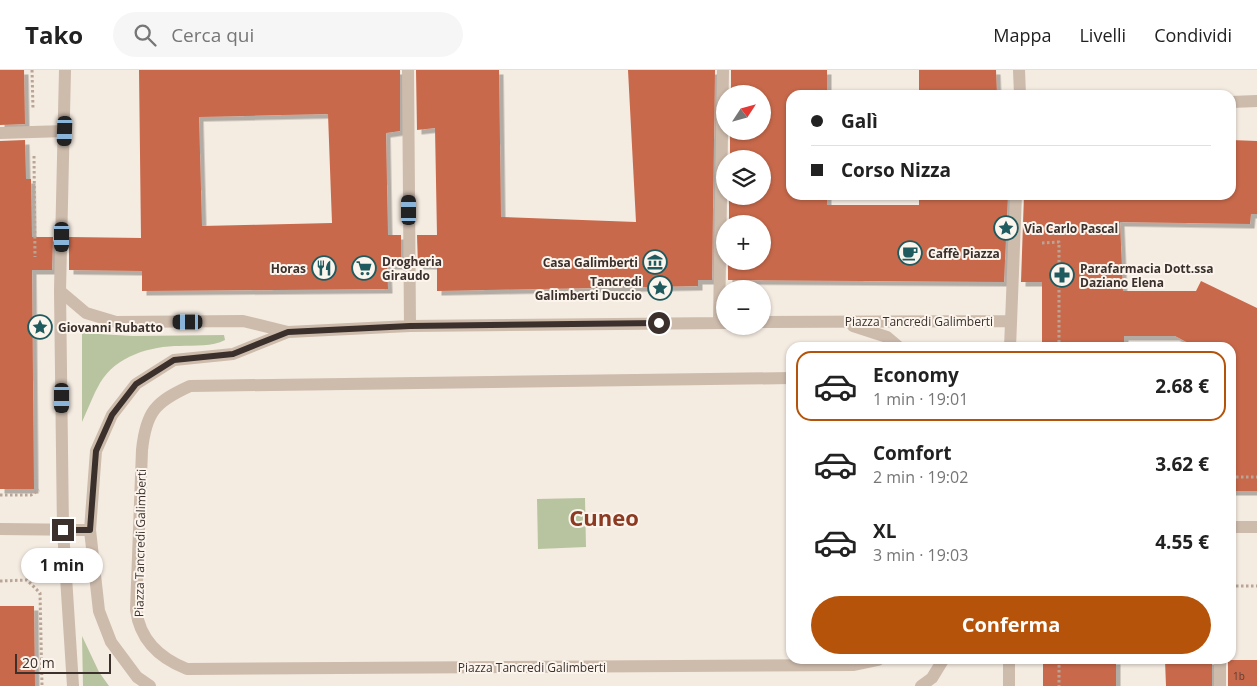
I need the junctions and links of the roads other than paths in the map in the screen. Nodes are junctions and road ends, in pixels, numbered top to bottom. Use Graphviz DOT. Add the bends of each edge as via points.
graph roads {
  1 [pos="65,70"];
  2 [pos="408,70"];
  3 [pos="723,70"];
  4 [pos="1019,70"];
  5 [pos="1020,90"];
  6 [pos="1257,101"];
  7 [pos="1236,102"];
  8 [pos="65,131"];
  9 [pos="0,133"];
  10 [pos="1016,200"];
  11 [pos="722,280"];
  12 [pos="60,291"];
  13 [pos="1010,320"];
  14 [pos="831,321"];
  15 [pos="771,322"];
  16 [pos="716,323"];
  17 [pos="410,326"];
  18 [pos="288,332"];
  19 [pos="893,342"];
  20 [pos="1010,342"];
  21 [pos="786,378"];
  22 [pos="1236,527"];
  23 [pos="1257,527"];
  24 [pos="0,529"];
  25 [pos="63,530"];
  26 [pos="90,530"];
  27 [pos="859,664"];
  28 [pos="941,664"];
  29 [pos="1009,664"];
  30 [pos="1220,664"];
  31 [pos="73,686"];
  32 [pos="150,686"];
  33 [pos="921,686"];
  34 [pos="1009,686"];
  35 [pos="1220,686"];
  1 -- 8 [label="street"];
  2 -- 17 [label="street"];
  3 -- 11 [label="street"];
  4 -- 5 [label="street"];
  6 -- 7 [label="street"];
  8 -- 9 [label="street"];
  8 -- 12 [label="street"];
  10 -- 13 [label="street"];
  12 -- 18 [label="street" via="86,312 116,322 243,321"];
  12 -- 25 [label="street"];
  13 -- 14 [label="street, Piazza Tancredi Galimberti"];
  13 -- 20 [label="street, Piazza Tancredi Galimberti"];
  14 -- 15 [label="street, Piazza Tancredi Galimberti"];
  14 -- 19 [label="street, Piazza Tancredi Galimberti" via="863,328"];
  16 -- 17 [label="street"];
  17 -- 18 [label="street"];
  18 -- 26 [label="street" via="233,354 174,360 136,384 112,415 96,451"];
  21 -- 27 [label="street, Piazza Tancredi Galimberti" via="190,386 170,395 154,409 145,425 136,610 138,626 168,662 187,669"];
  22 -- 23 [label="street"];
  24 -- 25 [label="street"];
  25 -- 26 [label="street"];
  25 -- 31 [label="street"];
  26 -- 32 [label="street" via="99,611 110,642 137,676"];
  28 -- 33 [label="street" via="932,678"];
  29 -- 34 [label="street"];
  30 -- 35 [label="street"];
}
